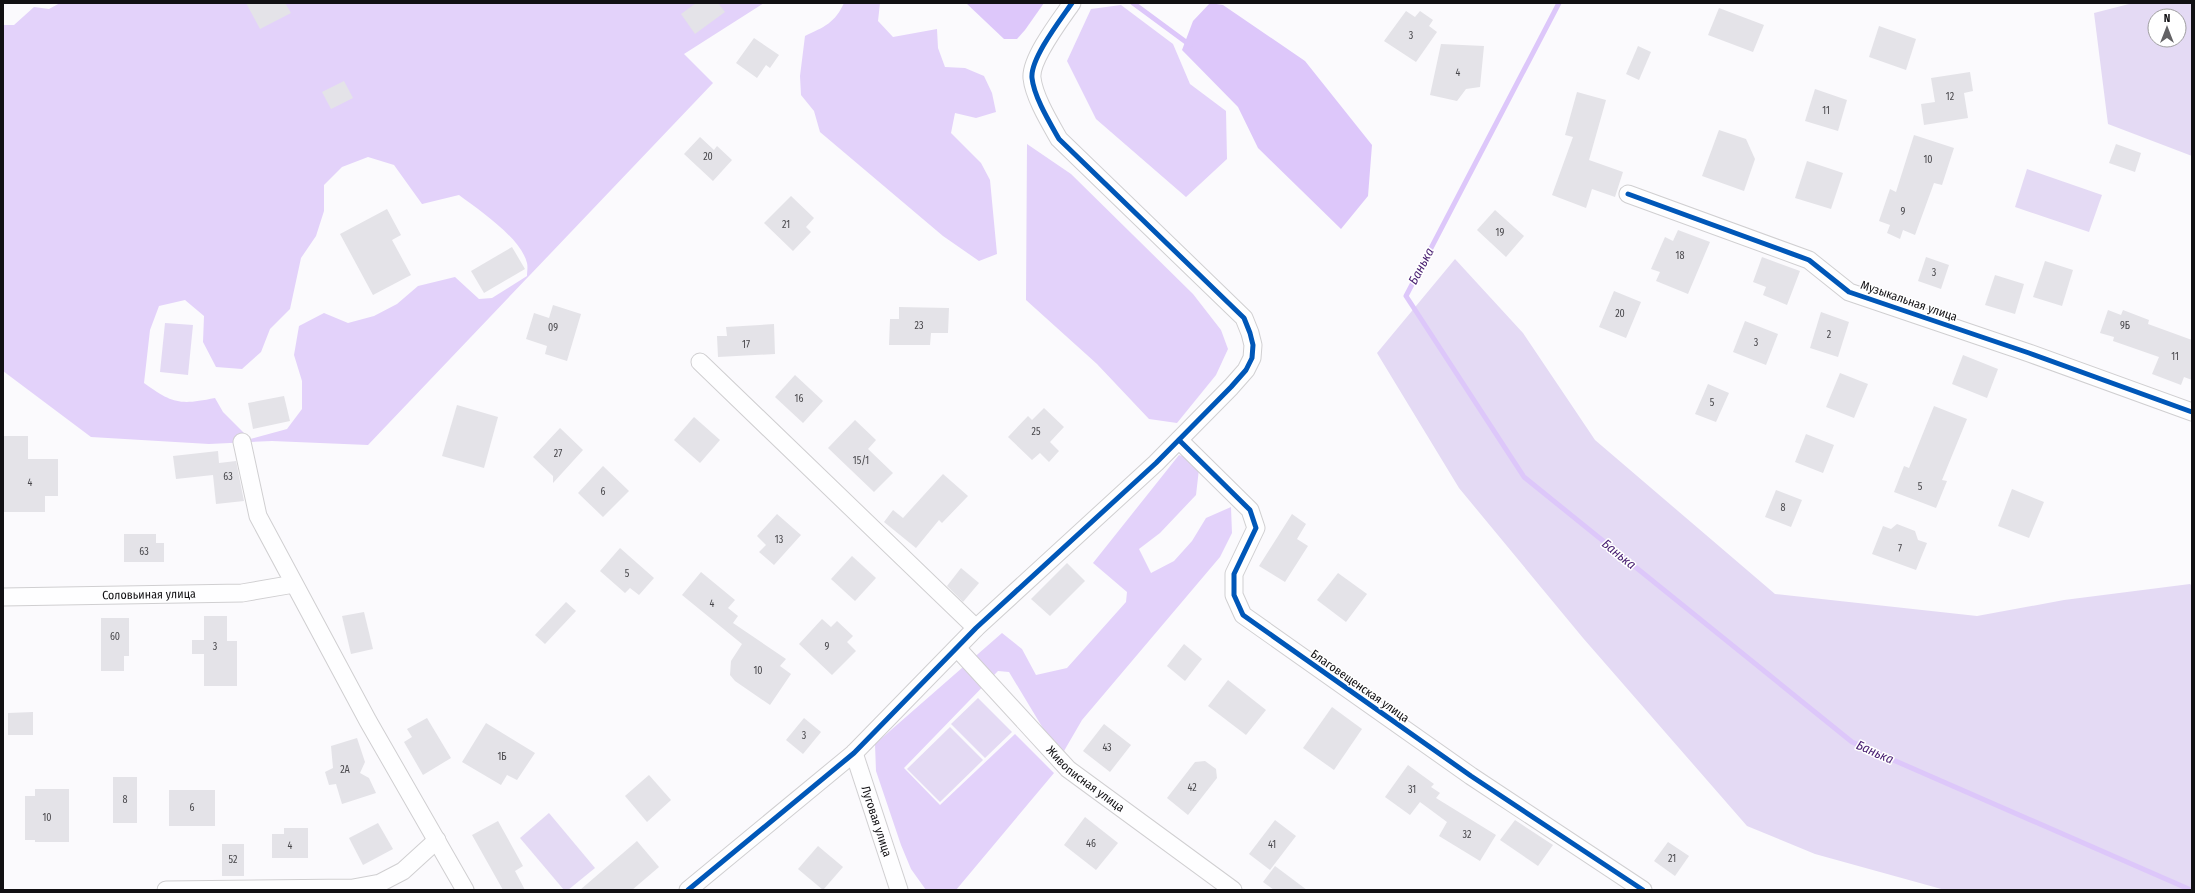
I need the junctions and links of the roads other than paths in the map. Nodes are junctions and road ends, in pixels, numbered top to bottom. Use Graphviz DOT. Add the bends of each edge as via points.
graph roads {
  1 [pos="1072,3"];
  2 [pos="1628,194"];
  3 [pos="700,362"];
  4 [pos="2192,412"];
  5 [pos="1179,440"];
  6 [pos="242,442"];
  7 [pos="294,584"];
  8 [pos="3,597"];
  9 [pos="976,628"];
  10 [pos="957,648"];
  11 [pos="854,753"];
  12 [pos="437,840"];
  13 [pos="166,890"];
  14 [pos="465,890"];
  15 [pos="688,890"];
  16 [pos="899,890"];
  17 [pos="1233,890"];
  18 [pos="1643,890"];
  1 -- 5 [label="street" via="1040,50 1031,77 1044,114 1059,139 1244,318 1253,345 1252,358 1246,370"];
  2 -- 4 [label="street, Музыкальная улица" via="1809,260 1849,292 2029,352"];
  3 -- 9 [label="street"];
  5 -- 9 [label="street"];
  5 -- 18 [label="street, Благовещенская улица" via="1250,510 1256,528 1234,574 1234,595 1243,615 1471,776"];
  6 -- 7 [label="street" via="258,516"];
  7 -- 8 [label="street, Соловьиная улица" via="242,593"];
  7 -- 12 [label="street"];
  9 -- 10 [label="street"];
  10 -- 11 [label="street"];
  10 -- 17 [label="street, Живописная улица" via="1068,768"];
  11 -- 15 [label="street"];
  11 -- 16 [label="street, Луговая улица"];
  12 -- 13 [label="street" via="403,871 380,883 353,888"];
  12 -- 14 [label="street"];
}
